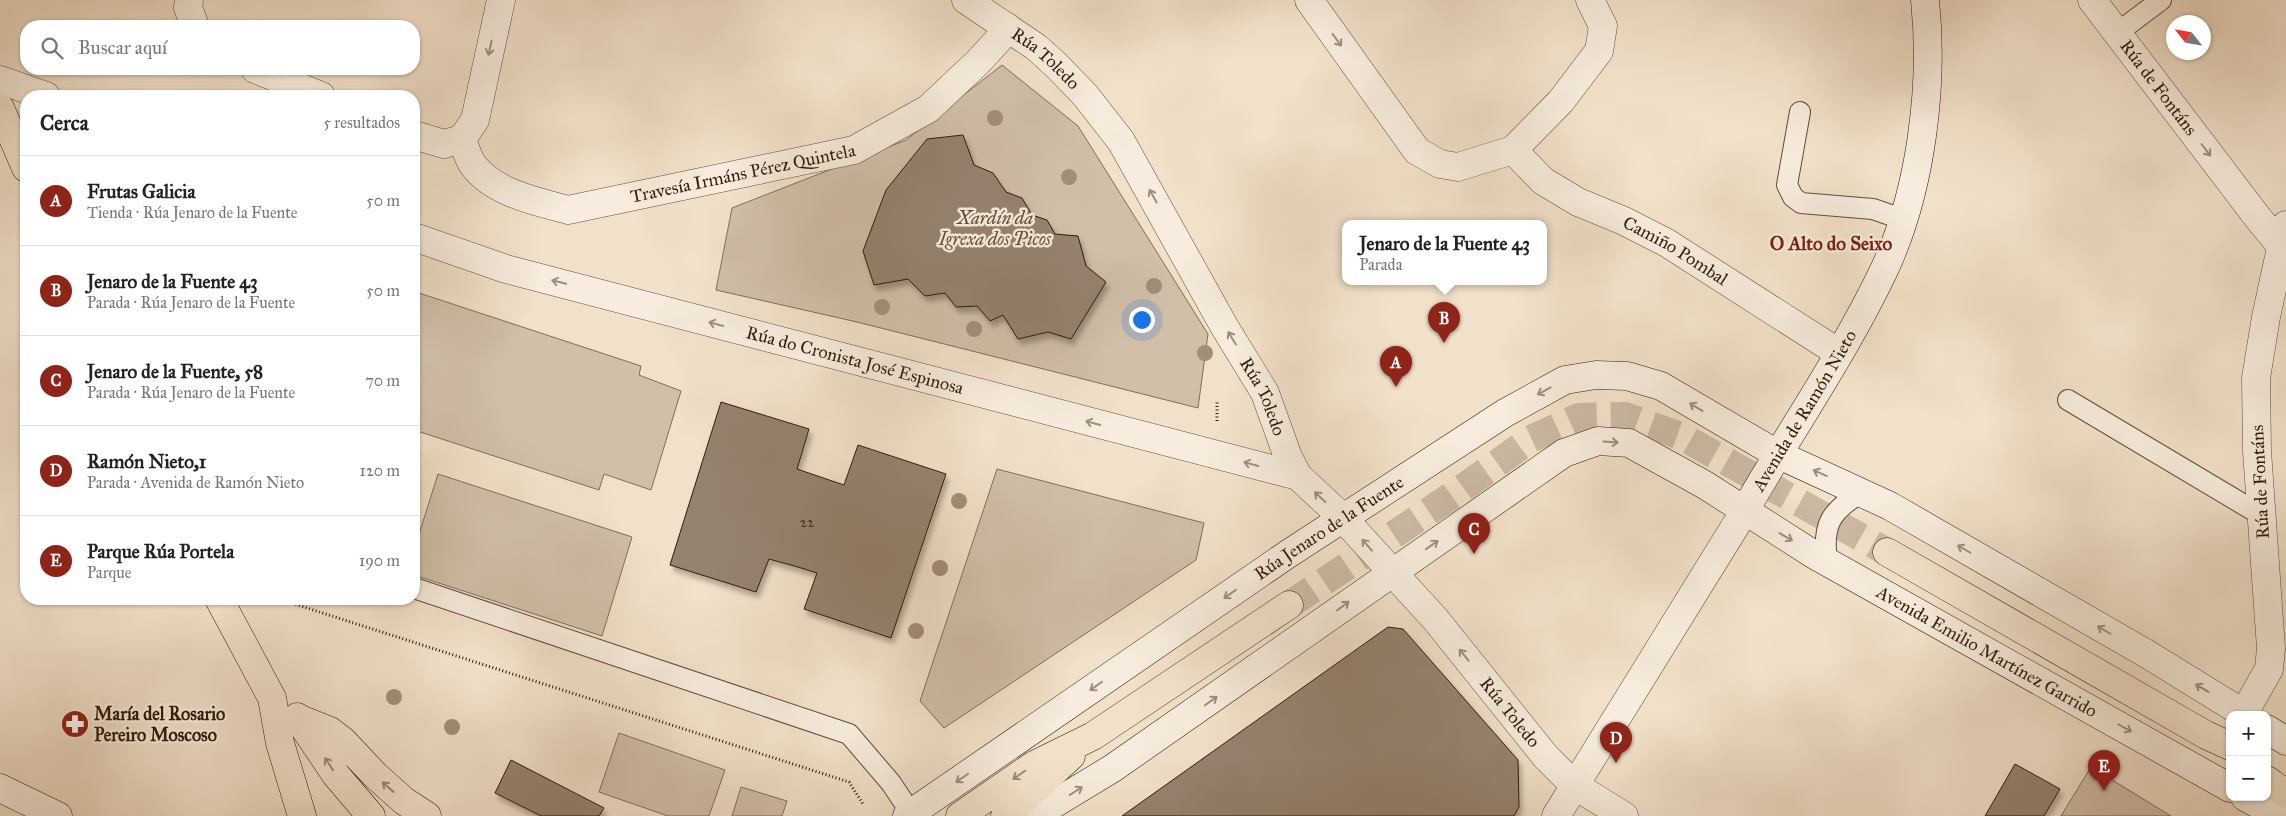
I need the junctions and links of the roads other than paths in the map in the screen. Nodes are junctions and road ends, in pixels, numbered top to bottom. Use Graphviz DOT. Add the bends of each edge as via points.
graph roads {
  1 [pos="500,0"];
  2 [pos="966,0"];
  3 [pos="1309,0"];
  4 [pos="1590,0"];
  5 [pos="1924,0"];
  6 [pos="2092,0"];
  7 [pos="2161,0"];
  8 [pos="1007,27"];
  9 [pos="2117,33"];
  10 [pos="270,75"];
  11 [pos="0,80"];
  12 [pos="29,90"];
  13 [pos="306,90"];
  14 [pos="0,108"];
  15 [pos="1800,112"];
  16 [pos="420,137"];
  17 [pos="462,139"];
  18 [pos="20,150"];
  19 [pos="1513,150"];
  20 [pos="1902,219"];
  21 [pos="420,239"];
  22 [pos="2285,240"];
  23 [pos="1839,353"];
  24 [pos="2068,400"];
  25 [pos="1777,454"];
  26 [pos="1298,476"];
  27 [pos="1862,492"];
  28 [pos="1744,512"];
  29 [pos="2261,515"];
  30 [pos="1343,518"];
  31 [pos="1887,552"];
  32 [pos="1827,562"];
  33 [pos="1392,573"];
  34 [pos="420,590"];
  35 [pos="223,605"];
  36 [pos="1289,605"];
  37 [pos="272,698"];
  38 [pos="2240,711"];
  39 [pos="2247,711"];
  40 [pos="300,719"];
  41 [pos="2271,732"];
  42 [pos="1093,736"];
  43 [pos="2218,740"];
  44 [pos="2286,741"];
  45 [pos="2271,764"];
  46 [pos="2286,771"];
  47 [pos="1574,785"];
  48 [pos="2226,786"];
  49 [pos="0,788"];
  50 [pos="909,815"];
  51 [pos="58,816"];
  52 [pos="302,816"];
  53 [pos="371,816"];
  54 [pos="427,816"];
  55 [pos="960,816"];
  56 [pos="1005,816"];
  57 [pos="1034,816"];
  58 [pos="1556,816"];
  59 [pos="1624,816"];
  1 -- 17 [label="street, one-way" via="474,120"];
  2 -- 8 [label="street, Rúa Toledo"];
  3 -- 19 [label="street, one-way" via="1417,151 1440,164 1458,167"];
  4 -- 19 [label="street" via="1603,26 1599,51 1561,101"];
  5 -- 20 [label="street, Avenida de Ramón Nieto" via="1928,31 1928,89 1915,170"];
  6 -- 9 [label="street, Rúa de Fontáns"];
  7 -- 9 [label="lane"];
  8 -- 17 [label="street, Travesía Irmáns Pérez Quintela" via="978,62 928,109 854,150 568,210 534,201 491,183 472,164"];
  26 -- 8 [label="street, Rúa Toledo, one-way" via="1265,394 1121,141 1066,75 1036,47"];
  9 -- 22 [label="street, Rúa de Fontáns, one-way"];
  10 -- 13 [label="street"];
  11 -- 12 [label="street"];
  14 -- 18 [label="main road"];
  15 -- 20 [label="lane" via="1788,185 1792,197 1801,203 1873,209"];
  16 -- 17 [label="street" via="444,144"];
  19 -- 23 [label="street, Camiño Pombal" via="1543,181 1578,202 1667,243"];
  20 -- 23 [label="street, Avenida de Ramón Nieto" via="1885,268"];
  26 -- 21 [label="street, Rúa do Cronista José Espinosa, one-way" via="506,269"];
  22 -- 29 [label="street, Rúa de Fontáns" via="2266,317 2256,378"];
  23 -- 25 [label="street, Avenida de Ramón Nieto"];
  24 -- 29 [label="lane"];
  27 -- 25 [label="street, one-way"];
  25 -- 28 [label="street, Avenida de Ramón Nieto"];
  25 -- 30 [label="street, Rúa Jenaro de la Fuente, one-way" via="1661,386 1627,376 1596,375 1565,380 1505,413"];
  30 -- 26 [label="street, Rúa Toledo, one-way"];
  27 -- 32 [label="lane" via="1839,507 1831,517 1824,542"];
  38 -- 27 [label="street, one-way" via="2147,654"];
  28 -- 32 [label="street, Avenida Emilio Martínez Garrido, one-way"];
  33 -- 28 [label="street, one-way" via="1564,453 1598,441 1629,443 1696,480"];
  28 -- 47 [label="street, Avenida de Ramón Nieto"];
  29 -- 39 [label="street, Rúa de Fontáns" via="2271,648 2268,669"];
  33 -- 30 [label="street, Rúa Toledo, one-way"];
  30 -- 50 [label="street, Rúa Jenaro de la Fuente, one-way"];
  31 -- 43 [label="main road, Avenida Emilio Martínez Garrido"];
  32 -- 48 [label="street, Avenida Emilio Martínez Garrido, one-way"];
  47 -- 33 [label="street, Rúa Toledo, one-way" via="1546,757 1436,620"];
  57 -- 33 [label="street, one-way" via="1113,768"];
  34 -- 50 [label="lane" via="849,734 891,783"];
  35 -- 37 [label="main road"];
  36 -- 42 [label="main road"];
  37 -- 40 [label="main road"];
  37 -- 52 [label="main road" via="280,743"];
  53 -- 40 [label="main road, one-way" via="336,775"];
  54 -- 40 [label="main road, one-way" via="404,801 330,731"];
  41 -- 44 [label="street"];
  42 -- 55 [label="main road, one-way" via="1034,765"];
  42 -- 56 [label="main road"];
  45 -- 46 [label="main road"];
  47 -- 58 [label="street, Avenida de Ramón Nieto"];
  47 -- 59 [label="street, Rúa Toledo"];
  49 -- 51 [label="street"];
}
